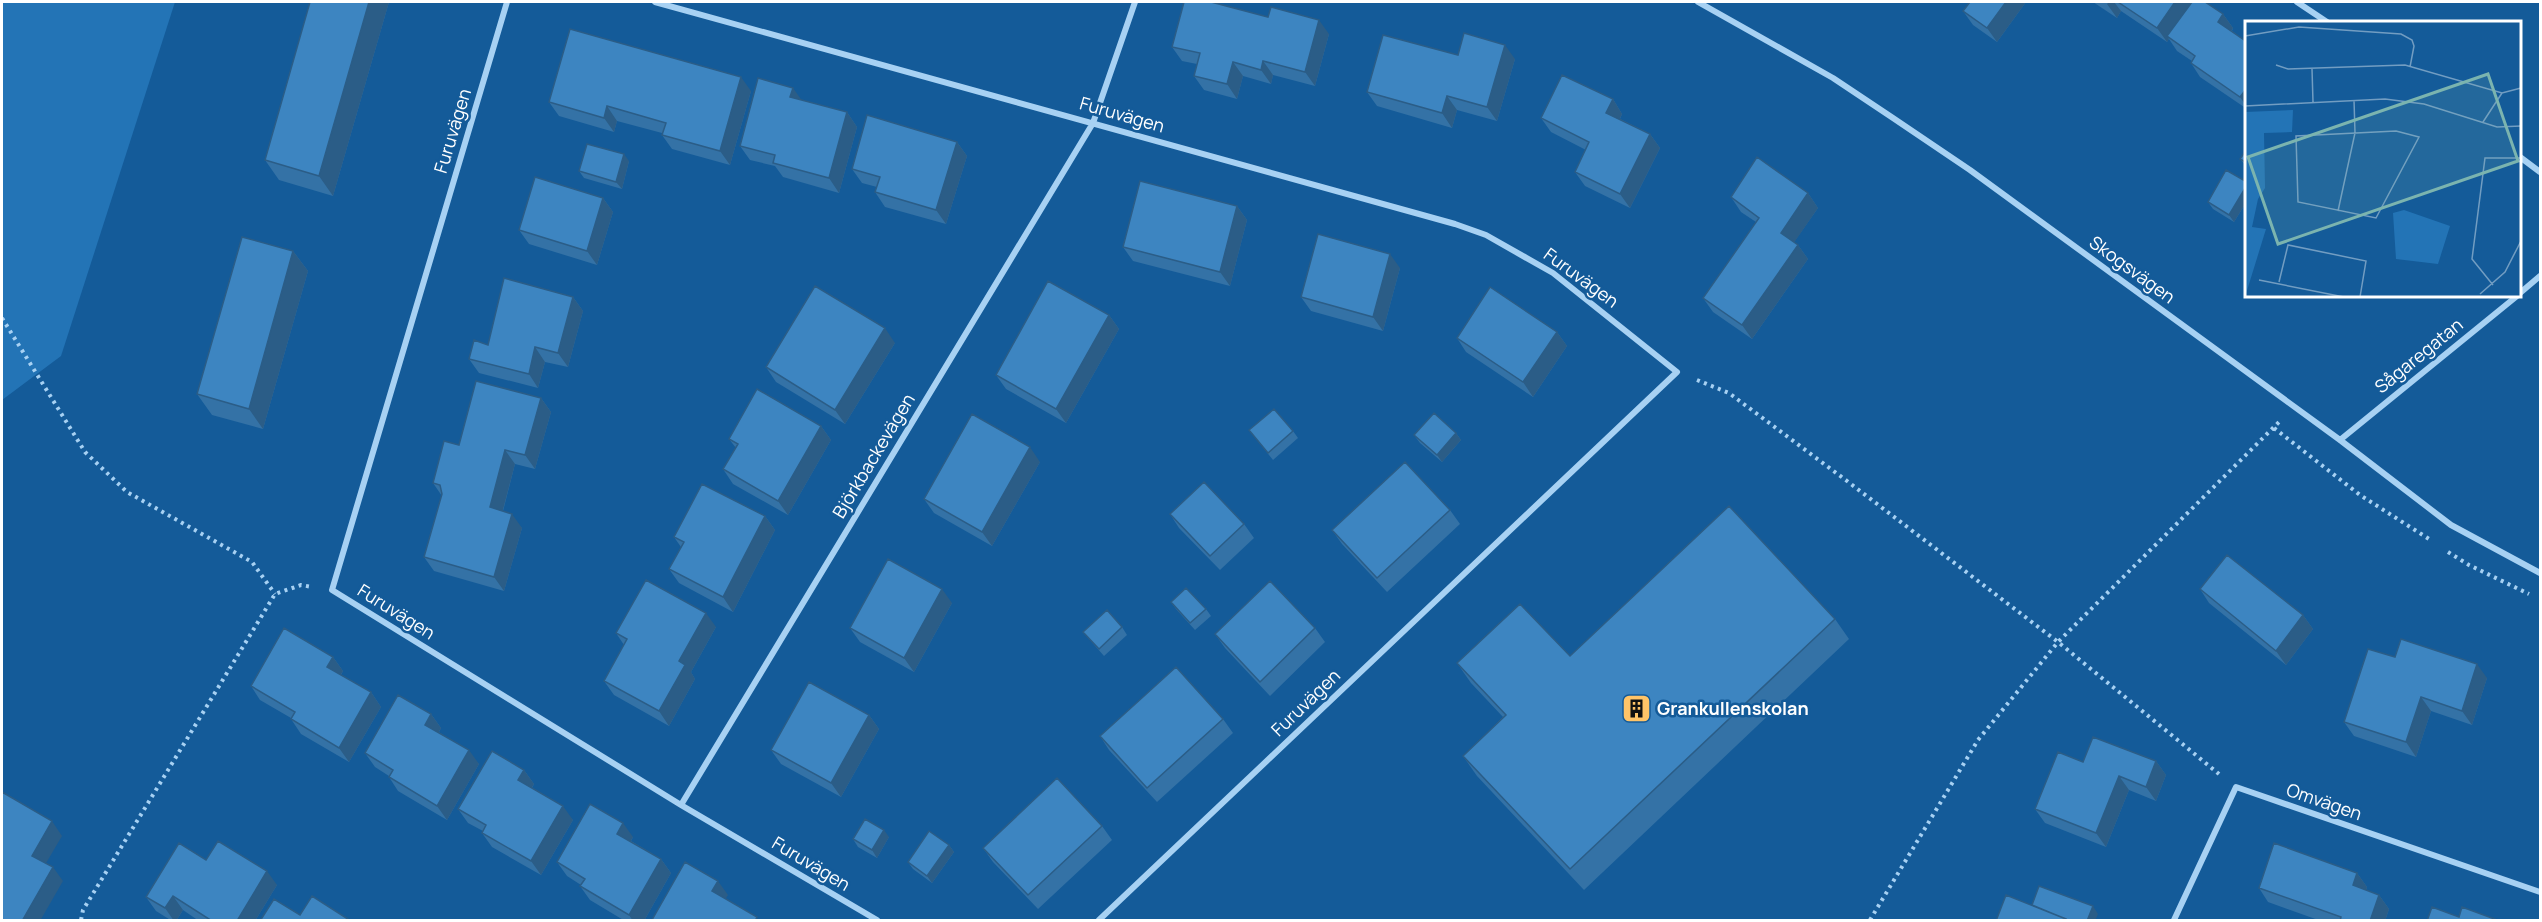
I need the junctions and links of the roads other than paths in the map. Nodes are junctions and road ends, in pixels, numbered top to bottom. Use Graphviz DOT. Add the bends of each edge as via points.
graph roads {
  1 [pos="507,2"];
  2 [pos="655,2"];
  3 [pos="1135,2"];
  4 [pos="1698,2"];
  5 [pos="2297,2"];
  6 [pos="2326,21"];
  7 [pos="1093,123"];
  8 [pos="2521,159"];
  9 [pos="2541,172"];
  10 [pos="2541,276"];
  11 [pos="2521,292"];
  12 [pos="2514,297"];
  13 [pos="2340,440"];
  14 [pos="2541,573"];
  15 [pos="681,804"];
  16 [pos="2541,892"];
  17 [pos="877,921"];
  18 [pos="1099,921"];
  19 [pos="2174,921"];
  1 -- 15 [label="street, Furuvägen" via="332,590"];
  2 -- 7 [label="street, Furuvägen"];
  3 -- 7 [label="street, Björkbackevägen"];
  4 -- 13 [label="street, Skogsvägen" via="1833,78 1970,170"];
  5 -- 6 [label="street"];
  7 -- 15 [label="street, Björkbackevägen"];
  7 -- 18 [label="street, Furuvägen" via="1486,235 1553,273 1677,372"];
  8 -- 9 [label="street"];
  10 -- 11 [label="street, Sågaregatan"];
  12 -- 13 [label="street, Sågaregatan"];
  13 -- 14 [label="street, Skogsvägen" via="2451,525"];
  15 -- 17 [label="street, Furuvägen"];
  16 -- 19 [label="street, Omvägen" via="2236,787"];
}
